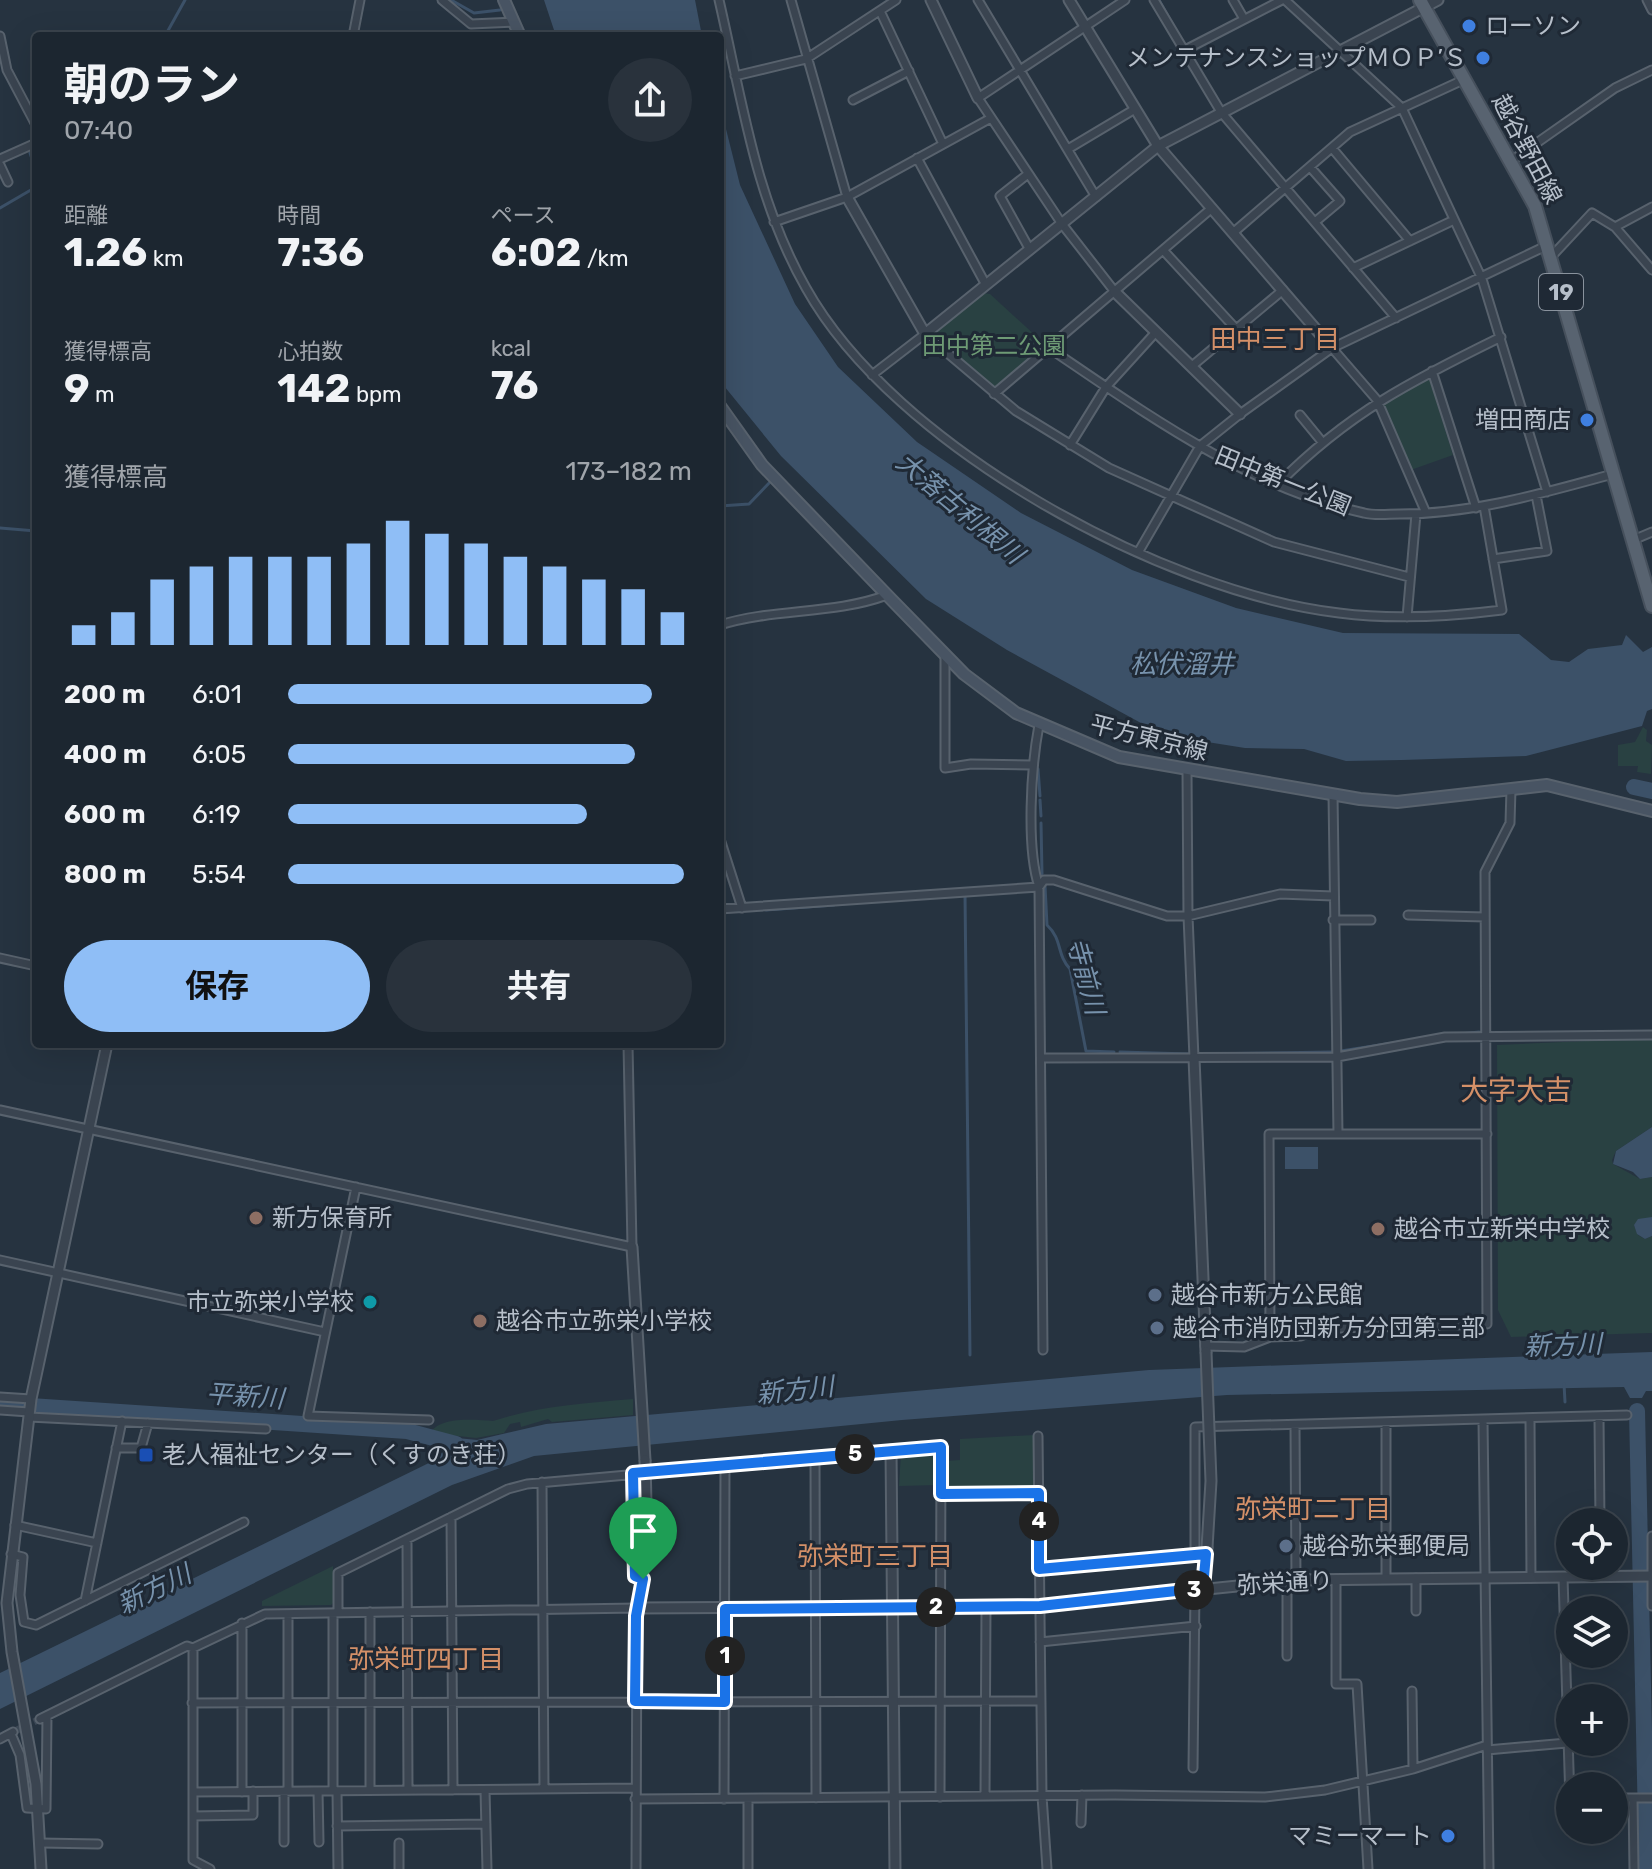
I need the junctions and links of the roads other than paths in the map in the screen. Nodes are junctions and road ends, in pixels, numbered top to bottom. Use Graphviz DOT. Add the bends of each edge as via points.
graph roads {
  1 [pos="360,0"];
  2 [pos="442,0"];
  3 [pos="504,0"];
  4 [pos="719,0"];
  5 [pos="791,0"];
  6 [pos="896,0"];
  7 [pos="931,0"];
  8 [pos="978,0"];
  9 [pos="1069,0"];
  10 [pos="1125,0"];
  11 [pos="1154,0"];
  12 [pos="1233,0"];
  13 [pos="1283,0"];
  14 [pos="1438,0"];
  15 [pos="1647,0"];
  16 [pos="1421,4"];
  17 [pos="1652,10"];
  18 [pos="880,11"];
  19 [pos="1244,19"];
  20 [pos="513,22"];
  21 [pos="1085,26"];
  22 [pos="354,32"];
  23 [pos="518,32"];
  24 [pos="0,36"];
  25 [pos="1183,51"];
  26 [pos="1337,52"];
  27 [pos="806,59"];
  28 [pos="1020,69"];
  29 [pos="1652,70"];
  30 [pos="909,71"];
  31 [pos="735,76"];
  32 [pos="1463,80"];
  33 [pos="978,98"];
  34 [pos="853,100"];
  35 [pos="1402,108"];
  36 [pos="1135,109"];
  37 [pos="1221,112"];
  38 [pos="32,117"];
  39 [pos="991,118"];
  40 [pos="943,144"];
  41 [pos="32,145"];
  42 [pos="1158,146"];
  43 [pos="1332,148"];
  44 [pos="1068,149"];
  45 [pos="917,158"];
  46 [pos="0,159"];
  47 [pos="1511,161"];
  48 [pos="0,165"];
  49 [pos="1310,167"];
  50 [pos="1028,174"];
  51 [pos="8,182"];
  52 [pos="1285,188"];
  53 [pos="847,197"];
  54 [pos="1096,197"];
  55 [pos="1652,207"];
  56 [pos="1212,208"];
  57 [pos="1454,220"];
  58 [pos="774,222"];
  59 [pos="1315,222"];
  60 [pos="1062,224"];
  61 [pos="1615,227"];
  62 [pos="1234,232"];
  63 [pos="1410,241"];
  64 [pos="1030,250"];
  65 [pos="1163,250"];
  66 [pos="1550,251"];
  67 [pos="1353,268"];
  68 [pos="1652,270"];
  69 [pos="1482,279"];
  70 [pos="986,285"];
  71 [pos="1283,290"];
  72 [pos="1115,292"];
  73 [pos="1396,318"];
  74 [pos="1236,329"];
  75 [pos="1156,332"];
  76 [pos="925,334"];
  77 [pos="1501,337"];
  78 [pos="1049,348"];
  79 [pos="1332,348"];
  80 [pos="1192,366"];
  81 [pos="1432,371"];
  82 [pos="872,375"];
  83 [pos="1106,387"];
  84 [pos="994,394"];
  85 [pos="1377,400"];
  86 [pos="724,412"];
  87 [pos="1240,414"];
  88 [pos="1300,415"];
  89 [pos="1323,443"];
  90 [pos="1070,445"];
  91 [pos="1200,446"];
  92 [pos="1613,474"];
  93 [pos="1278,484"];
  94 [pos="1547,492"];
  95 [pos="1536,495"];
  96 [pos="1171,496"];
  97 [pos="1480,507"];
  98 [pos="1426,513"];
  99 [pos="1416,514"];
  100 [pos="1652,532"];
  101 [pos="1633,540"];
  102 [pos="1139,551"];
  103 [pos="1493,559"];
  104 [pos="1409,577"];
  105 [pos="887,595"];
  106 [pos="1652,606"];
  107 [pos="1407,617"];
  108 [pos="724,624"];
  109 [pos="945,653"];
  110 [pos="1039,725"];
  111 [pos="1031,765"];
  112 [pos="1187,771"];
  113 [pos="1511,789"];
  114 [pos="1333,795"];
  115 [pos="1652,811"];
  116 [pos="724,852"];
  117 [pos="1039,887"];
  118 [pos="1333,896"];
  119 [pos="742,908"];
  120 [pos="724,909"];
  121 [pos="1408,915"];
  122 [pos="1188,916"];
  123 [pos="1485,917"];
  124 [pos="1333,920"];
  125 [pos="1371,920"];
  126 [pos="0,958"];
  127 [pos="32,965"];
  128 [pos="1652,1035"];
  129 [pos="1486,1037"];
  130 [pos="106,1048"];
  131 [pos="628,1048"];
  132 [pos="1337,1057"];
  133 [pos="1042,1058"];
  134 [pos="1194,1058"];
  135 [pos="0,1110"];
  136 [pos="88,1129"];
  137 [pos="1338,1134"];
  138 [pos="1487,1134"];
  139 [pos="356,1187"];
  140 [pos="632,1247"];
  141 [pos="0,1260"];
  142 [pos="57,1272"];
  143 [pos="1320,1328"];
  144 [pos="325,1332"];
  145 [pos="1206,1349"];
  146 [pos="1043,1350"];
  147 [pos="0,1397"];
  148 [pos="31,1399"];
  149 [pos="0,1410"];
  150 [pos="29,1414"];
  151 [pos="1627,1415"];
  152 [pos="1599,1418"];
  153 [pos="429,1420"];
  154 [pos="1530,1420"];
  155 [pos="122,1421"];
  156 [pos="1483,1421"];
  157 [pos="148,1423"];
  158 [pos="1386,1424"];
  159 [pos="1295,1426"];
  160 [pos="266,1429"];
  161 [pos="1038,1436"];
  162 [pos="116,1448"];
  163 [pos="891,1450"];
  164 [pos="815,1457"];
  165 [pos="725,1465"];
  166 [pos="633,1473"];
  167 [pos="542,1482"];
  168 [pos="1039,1493"];
  169 [pos="941,1494"];
  170 [pos="1600,1508"];
  171 [pos="451,1517"];
  172 [pos="244,1522"];
  173 [pos="15,1525"];
  174 [pos="1652,1536"];
  175 [pos="407,1539"];
  176 [pos="97,1543"];
  177 [pos="1202,1552"];
  178 [pos="11,1554"];
  179 [pos="1039,1569"];
  180 [pos="1628,1575"];
  181 [pos="1650,1576"];
  182 [pos="1556,1577"];
  183 [pos="1386,1578"];
  184 [pos="1416,1578"];
  185 [pos="1485,1578"];
  186 [pos="1531,1578"];
  187 [pos="643,1579"];
  188 [pos="1336,1579"];
  189 [pos="1291,1580"];
  190 [pos="1563,1580"];
  191 [pos="1199,1589"];
  192 [pos="85,1601"];
  193 [pos="986,1606"];
  194 [pos="1040,1606"];
  195 [pos="1652,1606"];
  196 [pos="893,1607"];
  197 [pos="941,1607"];
  198 [pos="637,1608"];
  199 [pos="815,1608"];
  200 [pos="725,1609"];
  201 [pos="543,1611"];
  202 [pos="1416,1611"];
  203 [pos="370,1612"];
  204 [pos="407,1612"];
  205 [pos="452,1612"];
  206 [pos="336,1613"];
  207 [pos="288,1614"];
  208 [pos="242,1623"];
  209 [pos="1196,1626"];
  210 [pos="1040,1642"];
  211 [pos="193,1648"];
  212 [pos="1287,1656"];
  213 [pos="1566,1684"];
  214 [pos="1412,1691"];
  215 [pos="635,1701"];
  216 [pos="816,1701"];
  217 [pos="893,1701"];
  218 [pos="940,1701"];
  219 [pos="985,1701"];
  220 [pos="1040,1701"];
  221 [pos="243,1702"];
  222 [pos="334,1702"];
  223 [pos="407,1702"];
  224 [pos="453,1702"];
  225 [pos="544,1702"];
  226 [pos="725,1702"];
  227 [pos="192,1703"];
  228 [pos="288,1703"];
  229 [pos="370,1703"];
  230 [pos="0,1739"];
  231 [pos="1556,1744"];
  232 [pos="1487,1747"];
  233 [pos="1193,1768"];
  234 [pos="1413,1769"];
  235 [pos="1363,1780"];
  236 [pos="635,1788"];
  237 [pos="544,1789"];
  238 [pos="370,1790"];
  239 [pos="408,1790"];
  240 [pos="453,1790"];
  241 [pos="485,1790"];
  242 [pos="253,1791"];
  243 [pos="286,1791"];
  244 [pos="318,1791"];
  245 [pos="335,1791"];
  246 [pos="193,1792"];
  247 [pos="242,1792"];
  248 [pos="1082,1795"];
  249 [pos="985,1796"];
  250 [pos="1042,1796"];
  251 [pos="940,1797"];
  252 [pos="816,1798"];
  253 [pos="894,1798"];
  254 [pos="1628,1798"];
  255 [pos="1634,1798"];
  256 [pos="1651,1798"];
  257 [pos="635,1799"];
  258 [pos="724,1799"];
  259 [pos="748,1799"];
  260 [pos="39,1809"];
  261 [pos="193,1816"];
  262 [pos="1081,1823"];
  263 [pos="486,1824"];
  264 [pos="337,1826"];
  265 [pos="284,1842"];
  266 [pos="319,1842"];
  267 [pos="41,1843"];
  268 [pos="399,1843"];
  269 [pos="98,1844"];
  270 [pos="41,1869"];
  271 [pos="210,1869"];
  272 [pos="338,1869"];
  273 [pos="399,1869"];
  274 [pos="487,1869"];
  275 [pos="636,1869"];
  276 [pos="748,1869"];
  277 [pos="895,1869"];
  278 [pos="1047,1869"];
  279 [pos="1368,1869"];
  280 [pos="1489,1869"];
  281 [pos="1634,1869"];
  1 -- 22 [label="street"];
  2 -- 20 [label="street" via="471,24"];
  3 -- 20 [label="main road"];
  4 -- 31 [label="street"];
  5 -- 27 [label="street"];
  6 -- 18 [label="street"];
  7 -- 33 [label="street"];
  8 -- 28 [label="street"];
  9 -- 21 [label="street"];
  10 -- 21 [label="street"];
  11 -- 25 [label="street"];
  12 -- 19 [label="street"];
  13 -- 19 [label="street"];
  13 -- 26 [label="street"];
  14 -- 16 [label="street"];
  15 -- 17 [label="street"];
  16 -- 26 [label="street"];
  16 -- 32 [label="main road, 越谷野田線 / 19"];
  18 -- 27 [label="street"];
  18 -- 30 [label="street"];
  19 -- 25 [label="street"];
  20 -- 23 [label="main road"];
  21 -- 28 [label="street"];
  21 -- 36 [label="street"];
  24 -- 38 [label="street" via="7,70"];
  25 -- 37 [label="street"];
  26 -- 35 [label="street"];
  26 -- 37 [label="street"];
  27 -- 31 [label="street"];
  27 -- 53 [label="street"];
  28 -- 33 [label="street"];
  28 -- 44 [label="street"];
  29 -- 47 [label="street" via="1615,88"];
  30 -- 34 [label="street"];
  30 -- 40 [label="street"];
  31 -- 58 [label="street" via="753,159"];
  32 -- 35 [label="street"];
  32 -- 47 [label="main road, 越谷野田線 / 19"];
  33 -- 39 [label="street"];
  35 -- 43 [label="street" via="1350,132"];
  35 -- 57 [label="street"];
  36 -- 42 [label="street"];
  36 -- 44 [label="street"];
  37 -- 42 [label="street"];
  37 -- 52 [label="street"];
  39 -- 40 [label="street"];
  39 -- 50 [label="street"];
  40 -- 45 [label="street"];
  41 -- 46 [label="street"];
  42 -- 54 [label="street"];
  42 -- 56 [label="street"];
  43 -- 49 [label="street"];
  43 -- 63 [label="street"];
  44 -- 54 [label="street"];
  45 -- 53 [label="street"];
  45 -- 70 [label="street"];
  47 -- 66 [label="main road, 越谷野田線 / 19" via="1535,206"];
  48 -- 51 [label="street"];
  49 -- 52 [label="street"];
  49 -- 59 [label="street" via="1340,201"];
  50 -- 60 [label="street"];
  50 -- 64 [label="street" via="1000,196"];
  52 -- 59 [label="street"];
  52 -- 62 [label="street"];
  53 -- 58 [label="street"];
  53 -- 76 [label="street"];
  54 -- 60 [label="street"];
  55 -- 61 [label="street"];
  56 -- 62 [label="street"];
  56 -- 65 [label="street"];
  57 -- 63 [label="street"];
  57 -- 69 [label="street"];
  58 -- 82 [label="street" via="818,310"];
  59 -- 67 [label="street"];
  60 -- 64 [label="street"];
  60 -- 72 [label="street"];
  61 -- 66 [label="street" via="1592,213"];
  61 -- 68 [label="street"];
  62 -- 71 [label="street"];
  63 -- 67 [label="street"];
  64 -- 70 [label="street"];
  65 -- 72 [label="street"];
  65 -- 74 [label="street"];
  66 -- 69 [label="street"];
  66 -- 92 [label="main road, 越谷野田線 / 19"];
  67 -- 73 [label="street"];
  69 -- 73 [label="street"];
  69 -- 77 [label="street"];
  70 -- 76 [label="street"];
  71 -- 74 [label="street"];
  71 -- 79 [label="street"];
  72 -- 75 [label="street"];
  72 -- 78 [label="street"];
  73 -- 79 [label="street"];
  74 -- 80 [label="street"];
  75 -- 80 [label="street"];
  75 -- 83 [label="street"];
  76 -- 82 [label="street"];
  76 -- 84 [label="street"];
  77 -- 81 [label="street"];
  77 -- 94 [label="street"];
  78 -- 83 [label="street, 田中第一公園"];
  78 -- 84 [label="street"];
  79 -- 85 [label="street"];
  79 -- 87 [label="street"];
  80 -- 87 [label="street"];
  81 -- 85 [label="street"];
  81 -- 97 [label="street"];
  82 -- 102 [label="street" via="923,422 1000,478 1074,522"];
  83 -- 90 [label="street"];
  83 -- 91 [label="street, 田中第一公園"];
  84 -- 90 [label="street"];
  85 -- 89 [label="street"];
  85 -- 98 [label="street"];
  86 -- 105 [label="main road, 平方東京線" via="762,465"];
  87 -- 91 [label="street"];
  88 -- 89 [label="street"];
  89 -- 93 [label="street"];
  90 -- 96 [label="street"];
  91 -- 93 [label="street, 田中第一公園"];
  91 -- 96 [label="street"];
  92 -- 94 [label="street, 田中第一公園"];
  92 -- 101 [label="main road, 越谷野田線 / 19"];
  93 -- 99 [label="street, 田中第一公園" via="1365,514"];
  94 -- 95 [label="street, 田中第一公園"];
  95 -- 97 [label="street, 田中第一公園"];
  95 -- 103 [label="street" via="1547,551"];
  96 -- 102 [label="street"];
  96 -- 104 [label="street" via="1274,542"];
  97 -- 98 [label="street, 田中第一公園"];
  97 -- 103 [label="street"];
  98 -- 99 [label="street, 田中第一公園"];
  99 -- 104 [label="street"];
  100 -- 101 [label="street"];
  101 -- 106 [label="main road, 越谷野田線 / 19"];
  102 -- 107 [label="street" via="1289,605"];
  103 -- 107 [label="street" via="1502,610"];
  104 -- 107 [label="street"];
  105 -- 108 [label="street"];
  105 -- 109 [label="main road, 平方東京線"];
  109 -- 110 [label="main road, 平方東京線" via="989,695"];
  109 -- 111 [label="street" via="945,768"];
  110 -- 111 [label="street"];
  110 -- 112 [label="main road, 平方東京線" via="1099,751"];
  111 -- 117 [label="street"];
  112 -- 114 [label="main road, 平方東京線"];
  112 -- 122 [label="street"];
  113 -- 114 [label="main road, 平方東京線" via="1397,802"];
  113 -- 115 [label="main road, 平方東京線" via="1553,786"];
  113 -- 123 [label="street" via="1510,823 1485,872"];
  114 -- 118 [label="street"];
  116 -- 119 [label="street"];
  117 -- 119 [label="street"];
  117 -- 122 [label="street" via="1044,880 1054,880 1167,916"];
  117 -- 133 [label="street"];
  118 -- 122 [label="street" via="1280,894"];
  118 -- 124 [label="street"];
  119 -- 120 [label="street"];
  121 -- 123 [label="street"];
  122 -- 134 [label="street"];
  123 -- 129 [label="street"];
  124 -- 125 [label="street"];
  124 -- 132 [label="street"];
  126 -- 127 [label="street"];
  128 -- 129 [label="street"];
  129 -- 132 [label="street" via="1445,1037"];
  129 -- 138 [label="street"];
  130 -- 136 [label="street"];
  131 -- 140 [label="street"];
  132 -- 134 [label="street"];
  132 -- 137 [label="street"];
  133 -- 134 [label="street"];
  133 -- 146 [label="street"];
  134 -- 145 [label="street"];
  135 -- 136 [label="street"];
  136 -- 139 [label="street"];
  136 -- 142 [label="street"];
  137 -- 138 [label="street"];
  137 -- 143 [label="street" via="1269,1134 1270,1330"];
  138 -- 143 [label="street" via="1487,1324"];
  139 -- 140 [label="street"];
  139 -- 144 [label="street"];
  140 -- 187 [label="street, bridge" via="645,1460"];
  141 -- 142 [label="street"];
  142 -- 144 [label="street"];
  142 -- 148 [label="street"];
  143 -- 145 [label="street" via="1244,1347"];
  144 -- 153 [label="street" via="308,1416"];
  145 -- 177 [label="street, bridge" via="1211,1470"];
  147 -- 148 [label="street"];
  148 -- 150 [label="street"];
  149 -- 150 [label="street"];
  150 -- 155 [label="street"];
  150 -- 173 [label="street"];
  151 -- 152 [label="street"];
  152 -- 154 [label="street"];
  152 -- 170 [label="street"];
  154 -- 156 [label="street"];
  154 -- 186 [label="street"];
  155 -- 157 [label="street"];
  155 -- 162 [label="street"];
  156 -- 158 [label="street"];
  156 -- 185 [label="street"];
  157 -- 160 [label="street"];
  157 -- 162 [label="street" via="141,1448"];
  158 -- 159 [label="street"];
  158 -- 183 [label="street"];
  159 -- 177 [label="street" via="1195,1427"];
  159 -- 189 [label="street"];
  161 -- 168 [label="street"];
  162 -- 176 [label="street"];
  163 -- 164 [label="street"];
  163 -- 169 [label="street" via="941,1447"];
  163 -- 196 [label="street"];
  164 -- 165 [label="street"];
  164 -- 199 [label="street"];
  165 -- 166 [label="street"];
  165 -- 200 [label="street"];
  166 -- 167 [label="street"];
  166 -- 187 [label="street" via="635,1576"];
  167 -- 171 [label="street" via="508,1489"];
  167 -- 201 [label="street"];
  168 -- 169 [label="street"];
  168 -- 179 [label="street"];
  169 -- 197 [label="street"];
  171 -- 175 [label="street"];
  171 -- 205 [label="street"];
  172 -- 192 [label="street"];
  173 -- 176 [label="street"];
  173 -- 178 [label="street"];
  174 -- 181 [label="street"];
  175 -- 204 [label="street"];
  175 -- 206 [label="street" via="338,1573"];
  176 -- 192 [label="street"];
  177 -- 179 [label="street"];
  177 -- 191 [label="street"];
  178 -- 192 [label="street" via="23,1557 24,1622 36,1625"];
  178 -- 260 [label="street" via="7,1603 12,1652"];
  179 -- 194 [label="street"];
  180 -- 181 [label="street, 弥栄通り"];
  181 -- 195 [label="street"];
  182 -- 186 [label="street, 弥栄通り"];
  183 -- 184 [label="street, 弥栄通り"];
  183 -- 188 [label="street, 弥栄通り"];
  184 -- 185 [label="street, 弥栄通り"];
  184 -- 202 [label="street"];
  185 -- 186 [label="street, 弥栄通り"];
  185 -- 232 [label="street"];
  187 -- 198 [label="street"];
  188 -- 189 [label="street, 弥栄通り"];
  188 -- 235 [label="street" via="1336,1684 1357,1684"];
  189 -- 191 [label="street, 弥栄通り"];
  189 -- 212 [label="street"];
  190 -- 213 [label="street"];
  191 -- 194 [label="street, 弥栄通り"];
  191 -- 209 [label="street"];
  193 -- 194 [label="street, 弥栄通り"];
  193 -- 197 [label="street, 弥栄通り"];
  193 -- 219 [label="street"];
  194 -- 210 [label="street"];
  196 -- 197 [label="street, 弥栄通り"];
  196 -- 199 [label="street, 弥栄通り"];
  196 -- 217 [label="street"];
  197 -- 218 [label="street"];
  198 -- 200 [label="street, 弥栄通り"];
  198 -- 201 [label="street"];
  198 -- 215 [label="street"];
  199 -- 200 [label="street, 弥栄通り"];
  199 -- 216 [label="street"];
  200 -- 226 [label="street"];
  201 -- 205 [label="street"];
  201 -- 225 [label="street"];
  203 -- 204 [label="street"];
  203 -- 206 [label="street"];
  203 -- 229 [label="street"];
  204 -- 205 [label="street"];
  204 -- 223 [label="street"];
  205 -- 224 [label="street"];
  206 -- 207 [label="street"];
  206 -- 222 [label="street"];
  207 -- 208 [label="street" via="265,1614"];
  207 -- 228 [label="street"];
  208 -- 211 [label="street"];
  208 -- 221 [label="street"];
  209 -- 210 [label="street"];
  209 -- 233 [label="street"];
  210 -- 220 [label="street"];
  211 -- 227 [label="street"];
  211 -- 260 [label="street" via="187,1646 44,1718 46,1809"];
  214 -- 234 [label="street"];
  215 -- 225 [label="street"];
  215 -- 226 [label="street"];
  215 -- 236 [label="street"];
  216 -- 217 [label="street"];
  216 -- 226 [label="street"];
  216 -- 252 [label="street"];
  217 -- 218 [label="street"];
  217 -- 253 [label="street"];
  218 -- 219 [label="street"];
  218 -- 251 [label="street"];
  219 -- 220 [label="street"];
  219 -- 249 [label="street"];
  220 -- 250 [label="street"];
  221 -- 227 [label="street"];
  221 -- 228 [label="street"];
  221 -- 247 [label="street"];
  222 -- 228 [label="street"];
  222 -- 229 [label="street"];
  222 -- 245 [label="street"];
  223 -- 224 [label="street"];
  223 -- 229 [label="street"];
  223 -- 239 [label="street"];
  224 -- 225 [label="street"];
  224 -- 240 [label="street"];
  225 -- 237 [label="street"];
  226 -- 258 [label="street"];
  227 -- 246 [label="street"];
  228 -- 243 [label="street"];
  229 -- 238 [label="street"];
  230 -- 260 [label="street" via="13,1732 27,1808"];
  231 -- 232 [label="street"];
  232 -- 234 [label="street"];
  232 -- 280 [label="street"];
  234 -- 235 [label="street"];
  235 -- 248 [label="street" via="1265,1797"];
  235 -- 279 [label="street"];
  236 -- 237 [label="street"];
  236 -- 257 [label="street"];
  237 -- 241 [label="street"];
  238 -- 239 [label="street"];
  238 -- 245 [label="street"];
  239 -- 240 [label="street"];
  240 -- 241 [label="street"];
  241 -- 263 [label="street"];
  242 -- 243 [label="street"];
  242 -- 247 [label="street"];
  242 -- 261 [label="street" via="253,1815"];
  243 -- 244 [label="street"];
  243 -- 265 [label="street"];
  244 -- 245 [label="street"];
  244 -- 266 [label="street"];
  245 -- 264 [label="street"];
  246 -- 247 [label="street"];
  246 -- 261 [label="street"];
  248 -- 250 [label="street"];
  248 -- 262 [label="street"];
  249 -- 250 [label="street"];
  249 -- 251 [label="street"];
  250 -- 278 [label="street"];
  251 -- 253 [label="street"];
  252 -- 253 [label="street"];
  252 -- 259 [label="street"];
  253 -- 277 [label="street"];
  254 -- 255 [label="street"];
  255 -- 256 [label="street"];
  255 -- 281 [label="street"];
  257 -- 258 [label="street"];
  257 -- 275 [label="street"];
  258 -- 259 [label="street"];
  259 -- 276 [label="street"];
  260 -- 267 [label="street"];
  261 -- 271 [label="street" via="193,1860"];
  263 -- 264 [label="street"];
  263 -- 274 [label="street"];
  264 -- 272 [label="street"];
  267 -- 269 [label="street"];
  267 -- 270 [label="street"];
  268 -- 273 [label="street"];
}
